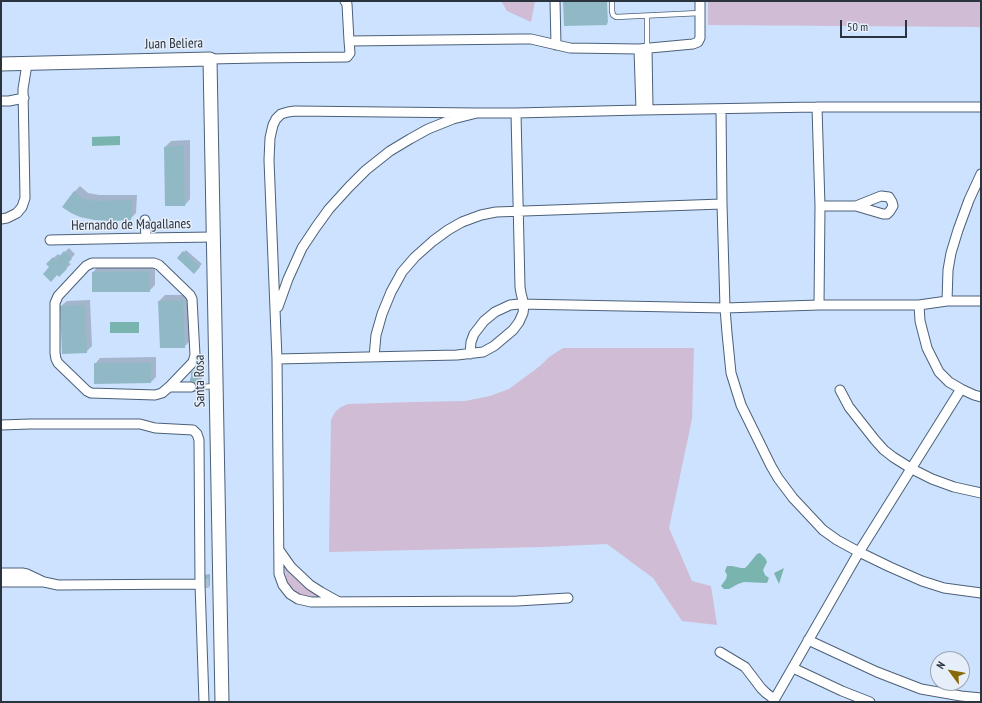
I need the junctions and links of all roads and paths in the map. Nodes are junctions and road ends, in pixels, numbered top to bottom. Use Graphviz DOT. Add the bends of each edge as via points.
graph roads {
  1 [pos="345,1"];
  2 [pos="555,1"];
  3 [pos="612,1"];
  4 [pos="700,1"];
  5 [pos="700,13"];
  6 [pos="648,16"];
  7 [pos="349,41"];
  8 [pos="556,45"];
  9 [pos="643,49"];
  10 [pos="210,59"];
  11 [pos="1,64"];
  12 [pos="27,64"];
  13 [pos="24,98"];
  14 [pos="1,101"];
  15 [pos="817,107"];
  16 [pos="981,107"];
  17 [pos="721,109"];
  18 [pos="645,110"];
  19 [pos="477,112"];
  20 [pos="516,113"];
  21 [pos="981,174"];
  22 [pos="722,204"];
  23 [pos="820,206"];
  24 [pos="856,206"];
  25 [pos="518,211"];
  26 [pos="1,219"];
  27 [pos="146,220"];
  28 [pos="146,238"];
  29 [pos="213,238"];
  30 [pos="50,240"];
  31 [pos="948,301"];
  32 [pos="981,301"];
  33 [pos="524,305"];
  34 [pos="819,305"];
  35 [pos="918,305"];
  36 [pos="725,308"];
  37 [pos="276,316"];
  38 [pos="470,354"];
  39 [pos="374,357"];
  40 [pos="277,359"];
  41 [pos="216,386"];
  42 [pos="169,387"];
  43 [pos="191,387"];
  44 [pos="201,387"];
  45 [pos="961,389"];
  46 [pos="840,390"];
  47 [pos="981,397"];
  48 [pos="1,425"];
  49 [pos="912,469"];
  50 [pos="981,493"];
  51 [pos="279,550"];
  52 [pos="859,552"];
  53 [pos="1,573"];
  54 [pos="1,582"];
  55 [pos="44,582"];
  56 [pos="200,584"];
  57 [pos="981,593"];
  58 [pos="568,598"];
  59 [pos="340,602"];
  60 [pos="808,640"];
  61 [pos="720,652"];
  62 [pos="793,668"];
  63 [pos="981,698"];
  64 [pos="774,701"];
  65 [pos="204,702"];
  66 [pos="222,702"];
  67 [pos="870,702"];
  1 -- 7 [label="street"];
  2 -- 8 [label="street"];
  3 -- 6 [label="lane" via="613,15 616,17"];
  4 -- 5 [label="street"];
  5 -- 6 [label="lane"];
  5 -- 9 [label="street" via="698,42"];
  6 -- 9 [label="lane"];
  7 -- 8 [label="street" via="531,39"];
  7 -- 10 [label="street, Juan Beliera" via="348,57"];
  8 -- 9 [label="street" via="570,48"];
  9 -- 18 [label="street"];
  10 -- 12 [label="street, Juan Beliera"];
  10 -- 29 [label="street, Santa Rosa"];
  11 -- 12 [label="street, Juan Beliera"];
  12 -- 13 [label="street"];
  13 -- 14 [label="street"];
  13 -- 26 [label="street" via="25,198 17,213"];
  15 -- 16 [label="street"];
  15 -- 17 [label="street"];
  15 -- 23 [label="street"];
  17 -- 18 [label="street"];
  17 -- 22 [label="street"];
  18 -- 20 [label="street"];
  19 -- 20 [label="street"];
  19 -- 37 [label="street" via="428,129 410,139 366,170 349,187 329,209 302,248 288,278"];
  19 -- 37 [label="street" via="295,111 281,114 276,119 270,138 269,160"];
  20 -- 25 [label="street"];
  21 -- 31 [label="street" via="951,253"];
  22 -- 25 [label="street"];
  22 -- 36 [label="street"];
  23 -- 24 [label="street"];
  23 -- 34 [label="street"];
  25 -- 33 [label="street" via="521,293"];
  25 -- 39 [label="street" via="496,212 462,222 414,257 402,272 382,314 376,335"];
  27 -- 28 [label="street"];
  28 -- 29 [label="street, Hernando de Magallanes"];
  28 -- 30 [label="street, Hernando de Magallanes"];
  29 -- 41 [label="street, Santa Rosa"];
  31 -- 32 [label="street"];
  31 -- 35 [label="street"];
  33 -- 36 [label="street"];
  33 -- 38 [label="street" via="523,314 513,330 484,352"];
  33 -- 38 [label="street" via="510,305 495,312 474,334"];
  34 -- 35 [label="street"];
  34 -- 36 [label="street"];
  35 -- 45 [label="street" via="927,348 933,361 949,382"];
  36 -- 52 [label="street" via="734,384 741,405 771,466 793,498 823,530"];
  37 -- 40 [label="street"];
  38 -- 39 [label="street"];
  39 -- 40 [label="street"];
  40 -- 51 [label="street"];
  41 -- 44 [label="lane"];
  41 -- 66 [label="street, Santa Rosa"];
  42 -- 42 [label="street" via="162,394 155,395 91,393 58,363 55,353 55,303 58,296 86,266 92,263 154,263 190,295 195,355 193,362"];
  42 -- 43 [label="street"];
  45 -- 47 [label="street"];
  45 -- 49 [label="street"];
  46 -- 49 [label="street" via="849,407 884,450"];
  48 -- 56 [label="street" via="140,424 155,428 193,430 199,440"];
  49 -- 50 [label="street" via="954,487"];
  49 -- 52 [label="street"];
  51 -- 59 [label="street" via="310,585"];
  51 -- 59 [label="street" via="279,574 290,594 310,602"];
  52 -- 57 [label="street" via="922,581 944,588"];
  52 -- 60 [label="street"];
  53 -- 55 [label="street" via="27,574"];
  54 -- 55 [label="street"];
  55 -- 56 [label="street" via="58,586"];
  56 -- 65 [label="street"];
  58 -- 59 [label="street" via="517,601"];
  60 -- 62 [label="street"];
  60 -- 63 [label="street" via="921,689"];
  61 -- 64 [label="street" via="745,667"];
  62 -- 64 [label="street"];
  62 -- 67 [label="street"];
}
